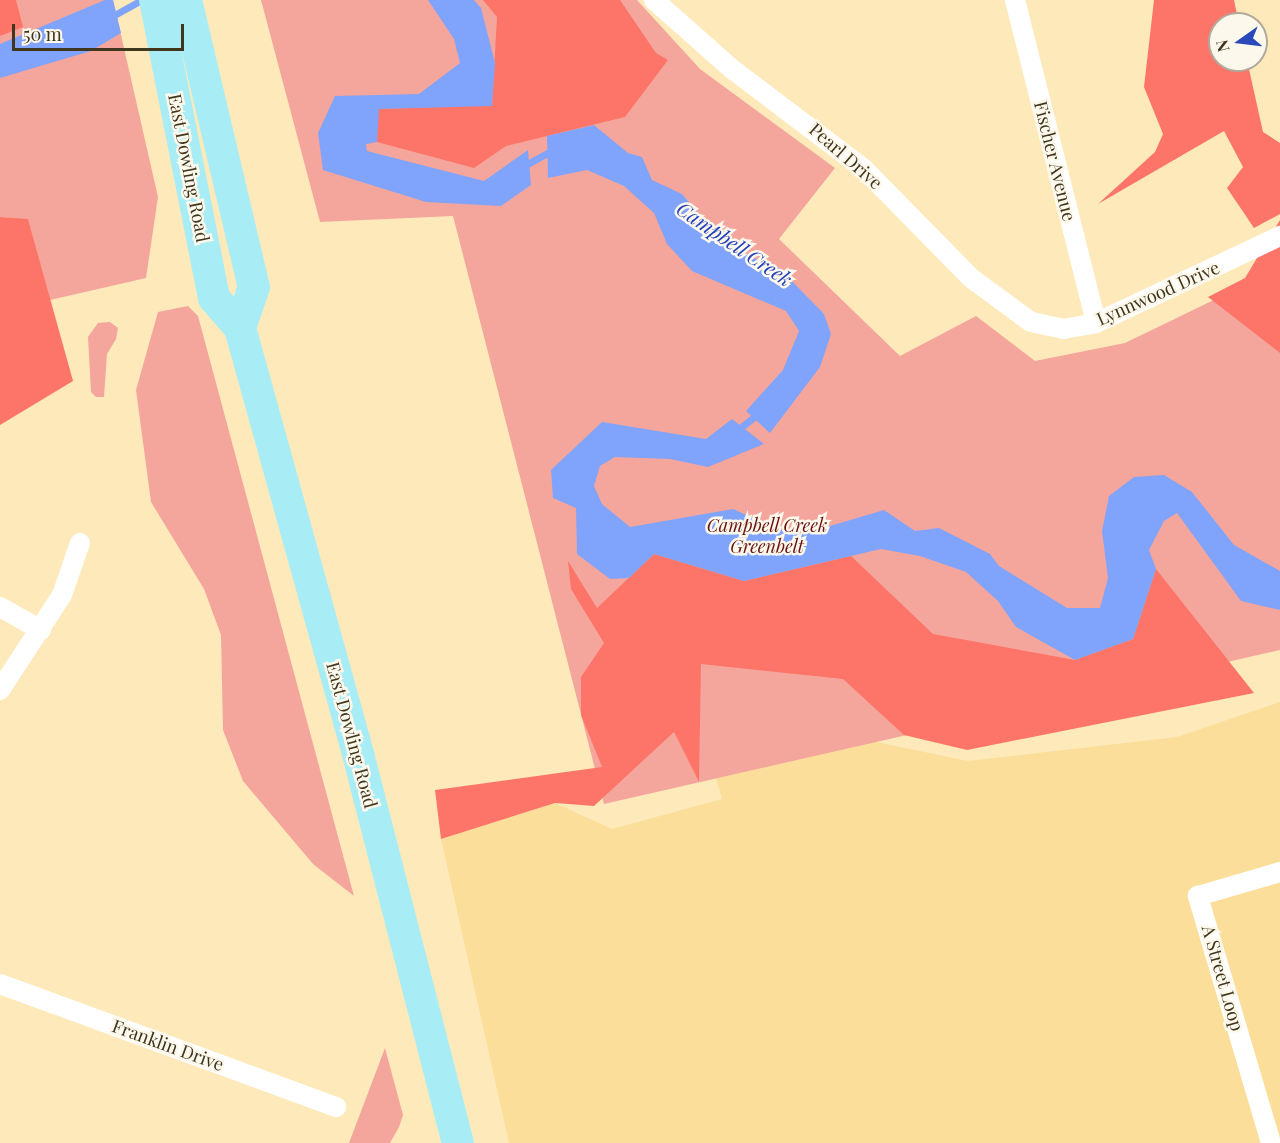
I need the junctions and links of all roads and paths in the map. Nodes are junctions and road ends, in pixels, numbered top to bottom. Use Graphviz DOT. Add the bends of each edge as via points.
graph roads {
  1 [pos="155,0"];
  2 [pos="186,0"];
  3 [pos="654,0"];
  4 [pos="1015,0"];
  5 [pos="1280,236"];
  6 [pos="1031,322"];
  7 [pos="1096,323"];
  8 [pos="240,328"];
  9 [pos="80,543"];
  10 [pos="0,607"];
  11 [pos="40,630"];
  12 [pos="0,690"];
  13 [pos="1280,872"];
  14 [pos="0,984"];
  15 [pos="336,1107"];
  16 [pos="458,1143"];
  17 [pos="1271,1143"];
  1 -- 8 [label="main road, East Dowling Road" via="214,298"];
  2 -- 8 [label="main road, East Dowling Road" via="254,286"];
  3 -- 6 [label="street, Pearl Drive" via="732,69 863,168 971,278"];
  4 -- 7 [label="street, Fischer Avenue"];
  5 -- 7 [label="street, Lynnwood Drive"];
  6 -- 7 [label="street, Lynnwood Drive" via="1063,329"];
  8 -- 16 [label="main road, East Dowling Road"];
  9 -- 11 [label="street" via="62,595"];
  10 -- 11 [label="street"];
  11 -- 12 [label="street"];
  13 -- 17 [label="street, A Street Loop" via="1198,896"];
  14 -- 15 [label="street, Franklin Drive"];
}
